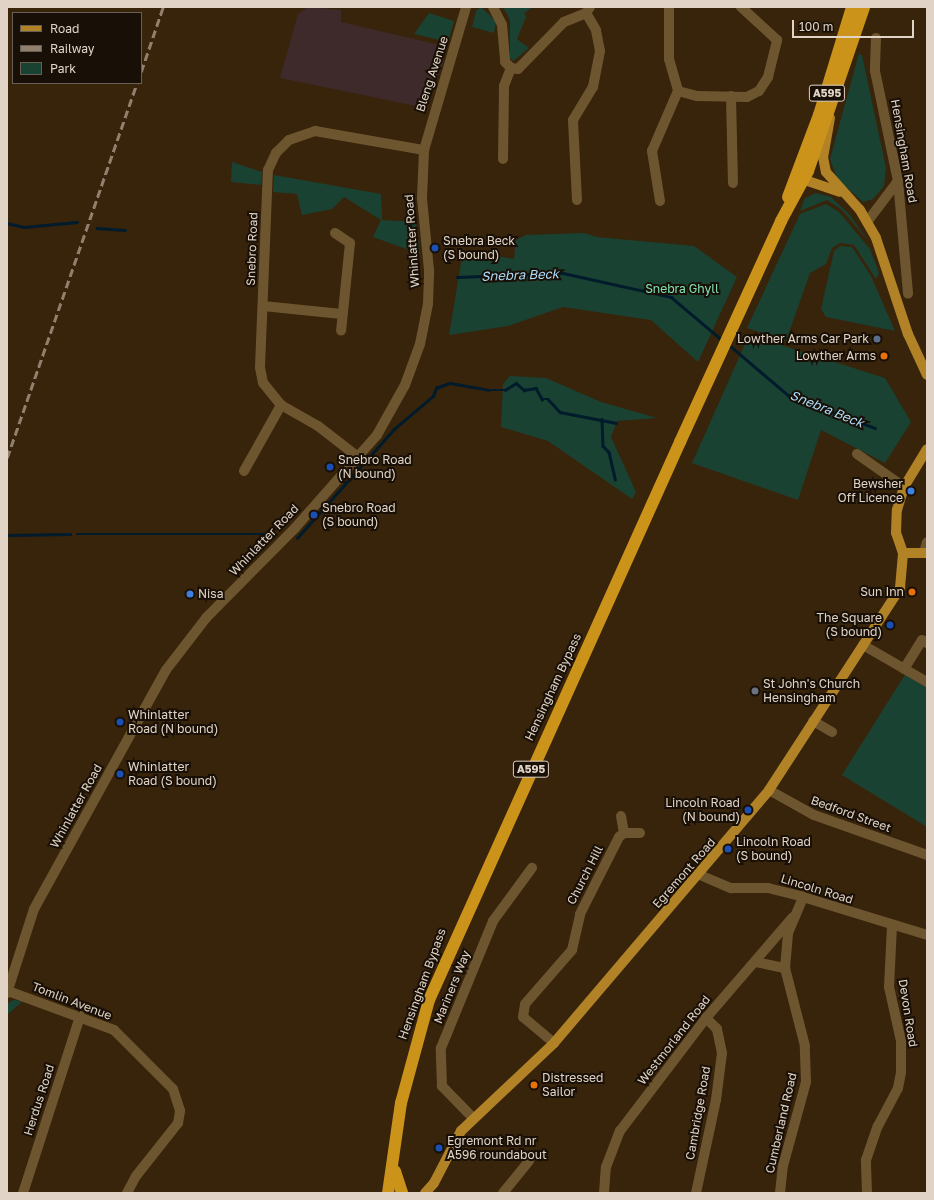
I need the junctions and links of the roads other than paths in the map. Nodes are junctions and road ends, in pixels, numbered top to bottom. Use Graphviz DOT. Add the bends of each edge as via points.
graph roads {
  1 [pos="466,7"];
  2 [pos="493,7"];
  3 [pos="669,7"];
  4 [pos="741,7"];
  5 [pos="852,7"];
  6 [pos="864,7"];
  7 [pos="588,10"];
  8 [pos="876,38"];
  9 [pos="510,68"];
  10 [pos="678,91"];
  11 [pos="731,96"];
  12 [pos="833,103"];
  13 [pos="424,150"];
  14 [pos="504,158"];
  15 [pos="803,176"];
  16 [pos="829,180"];
  17 [pos="898,181"];
  18 [pos="733,183"];
  19 [pos="842,193"];
  20 [pos="577,200"];
  21 [pos="660,201"];
  22 [pos="867,222"];
  23 [pos="335,234"];
  24 [pos="908,294"];
  25 [pos="263,306"];
  26 [pos="342,314"];
  27 [pos="342,331"];
  28 [pos="927,375"];
  29 [pos="281,406"];
  30 [pos="927,449"];
  31 [pos="857,454"];
  32 [pos="358,457"];
  33 [pos="244,471"];
  34 [pos="904,487"];
  35 [pos="927,542"];
  36 [pos="903,553"];
  37 [pos="925,553"];
  38 [pos="927,643"];
  39 [pos="863,645"];
  40 [pos="904,669"];
  41 [pos="927,682"];
  42 [pos="813,720"];
  43 [pos="832,732"];
  44 [pos="769,790"];
  45 [pos="622,816"];
  46 [pos="624,833"];
  47 [pos="640,833"];
  48 [pos="927,855"];
  49 [pos="532,868"];
  50 [pos="700,875"];
  51 [pos="803,897"];
  52 [pos="793,917"];
  53 [pos="892,926"];
  54 [pos="927,935"];
  55 [pos="756,962"];
  56 [pos="785,968"];
  57 [pos="7,992"];
  58 [pos="80,1016"];
  59 [pos="706,1018"];
  60 [pos="554,1043"];
  61 [pos="473,1118"];
  62 [pos="529,1161"];
  63 [pos="394,1164"];
  64 [pos="436,1178"];
  65 [pos="23,1193"];
  66 [pos="127,1193"];
  67 [pos="388,1193"];
  68 [pos="402,1193"];
  69 [pos="425,1193"];
  70 [pos="433,1193"];
  71 [pos="503,1193"];
  72 [pos="604,1193"];
  73 [pos="696,1193"];
  74 [pos="780,1193"];
  75 [pos="867,1193"];
  1 -- 13 [label="street, Bleng Avenue"];
  2 -- 9 [label="street" via="502,25 505,62"];
  3 -- 10 [label="street" via="669,59"];
  4 -- 11 [label="street" via="777,40 768,77 759,91 747,97"];
  5 -- 15 [label="highway, A595"];
  6 -- 12 [label="highway, A595"];
  7 -- 9 [label="street" via="564,22 525,65"];
  7 -- 20 [label="street" via="596,30 600,51 593,87 573,120 582,188"];
  8 -- 17 [label="street, Hensingham Road" via="875,71"];
  9 -- 14 [label="street" via="504,86"];
  10 -- 11 [label="street" via="697,96"];
  10 -- 21 [label="street" via="652,151"];
  11 -- 18 [label="street"];
  12 -- 15 [label="highway, A595"];
  12 -- 16 [label="main road" via="823,157"];
  13 -- 25 [label="street, Snebro Road" via="314,131 296,136 283,144 268,170"];
  13 -- 32 [label="street, Whinlatter Road" via="422,198 429,270 424,326 402,391 377,435"];
  15 -- 16 [label="main road"];
  15 -- 19 [label="main road"];
  15 -- 63 [label="highway, Hensingham Bypass / A595" via="456,933 429,1000 412,1052"];
  16 -- 19 [label="main road"];
  17 -- 22 [label="street"];
  17 -- 24 [label="street, Hensingham Road"];
  19 -- 22 [label="main road"];
  22 -- 28 [label="main road"];
  23 -- 26 [label="street" via="350,243"];
  25 -- 26 [label="street"];
  25 -- 29 [label="street, Snebro Road" via="261,377"];
  26 -- 27 [label="street"];
  29 -- 32 [label="street, Snebro Road" via="318,426"];
  29 -- 33 [label="street"];
  30 -- 34 [label="main road"];
  31 -- 34 [label="street"];
  32 -- 57 [label="street, Whinlatter Road" via="295,528 206,618 166,670 34,909"];
  34 -- 36 [label="main road" via="897,510 896,532"];
  35 -- 37 [label="street"];
  36 -- 37 [label="main road"];
  36 -- 39 [label="main road, Egremont Road" via="900,588"];
  38 -- 40 [label="street" via="922,640"];
  39 -- 40 [label="street"];
  39 -- 42 [label="main road, Egremont Road"];
  40 -- 41 [label="street"];
  42 -- 43 [label="street"];
  42 -- 44 [label="main road, Egremont Road"];
  44 -- 48 [label="street, Bedford Street" via="814,815"];
  44 -- 50 [label="main road, Egremont Road"];
  45 -- 46 [label="street"];
  46 -- 47 [label="street"];
  46 -- 60 [label="street, Church Hill" via="580,914 572,950 525,1004 523,1017"];
  49 -- 61 [label="street, Mariners Way" via="493,921 441,1048 442,1086"];
  50 -- 51 [label="street, Lincoln Road" via="731,888 768,888"];
  50 -- 60 [label="main road, Egremont Road"];
  51 -- 52 [label="street, Cumberland Road"];
  51 -- 53 [label="street, Lincoln Road"];
  52 -- 55 [label="street, Westmorland Road"];
  52 -- 56 [label="street, Cumberland Road"];
  53 -- 54 [label="street, Lincoln Road"];
  53 -- 75 [label="street, Devon Road" via="889,987 901,1041 901,1072 898,1088 878,1126 866,1160"];
  55 -- 56 [label="street"];
  55 -- 59 [label="street, Westmorland Road"];
  56 -- 74 [label="street, Cumberland Road" via="807,1061 806,1082 783,1166"];
  57 -- 58 [label="street, Tomlin Avenue"];
  58 -- 65 [label="street, Herdus Road"];
  58 -- 66 [label="street, Tomlin Avenue" via="125,1039 165,1080 179,1100 179,1117 171,1135 144,1165"];
  59 -- 72 [label="street, Westmorland Road" via="620,1132 606,1167"];
  59 -- 73 [label="street, Cambridge Road" via="717,1029 722,1053 716,1100"];
  60 -- 61 [label="main road, Egremont Road"];
  61 -- 64 [label="main road, Egremont Road" via="451,1147"];
  62 -- 71 [label="street"];
  63 -- 67 [label="highway, Hensingham Bypass / A595"];
  63 -- 68 [label="highway, Hensingham Bypass / A595"];
  64 -- 69 [label="main road"];
  64 -- 70 [label="main road"];
}
